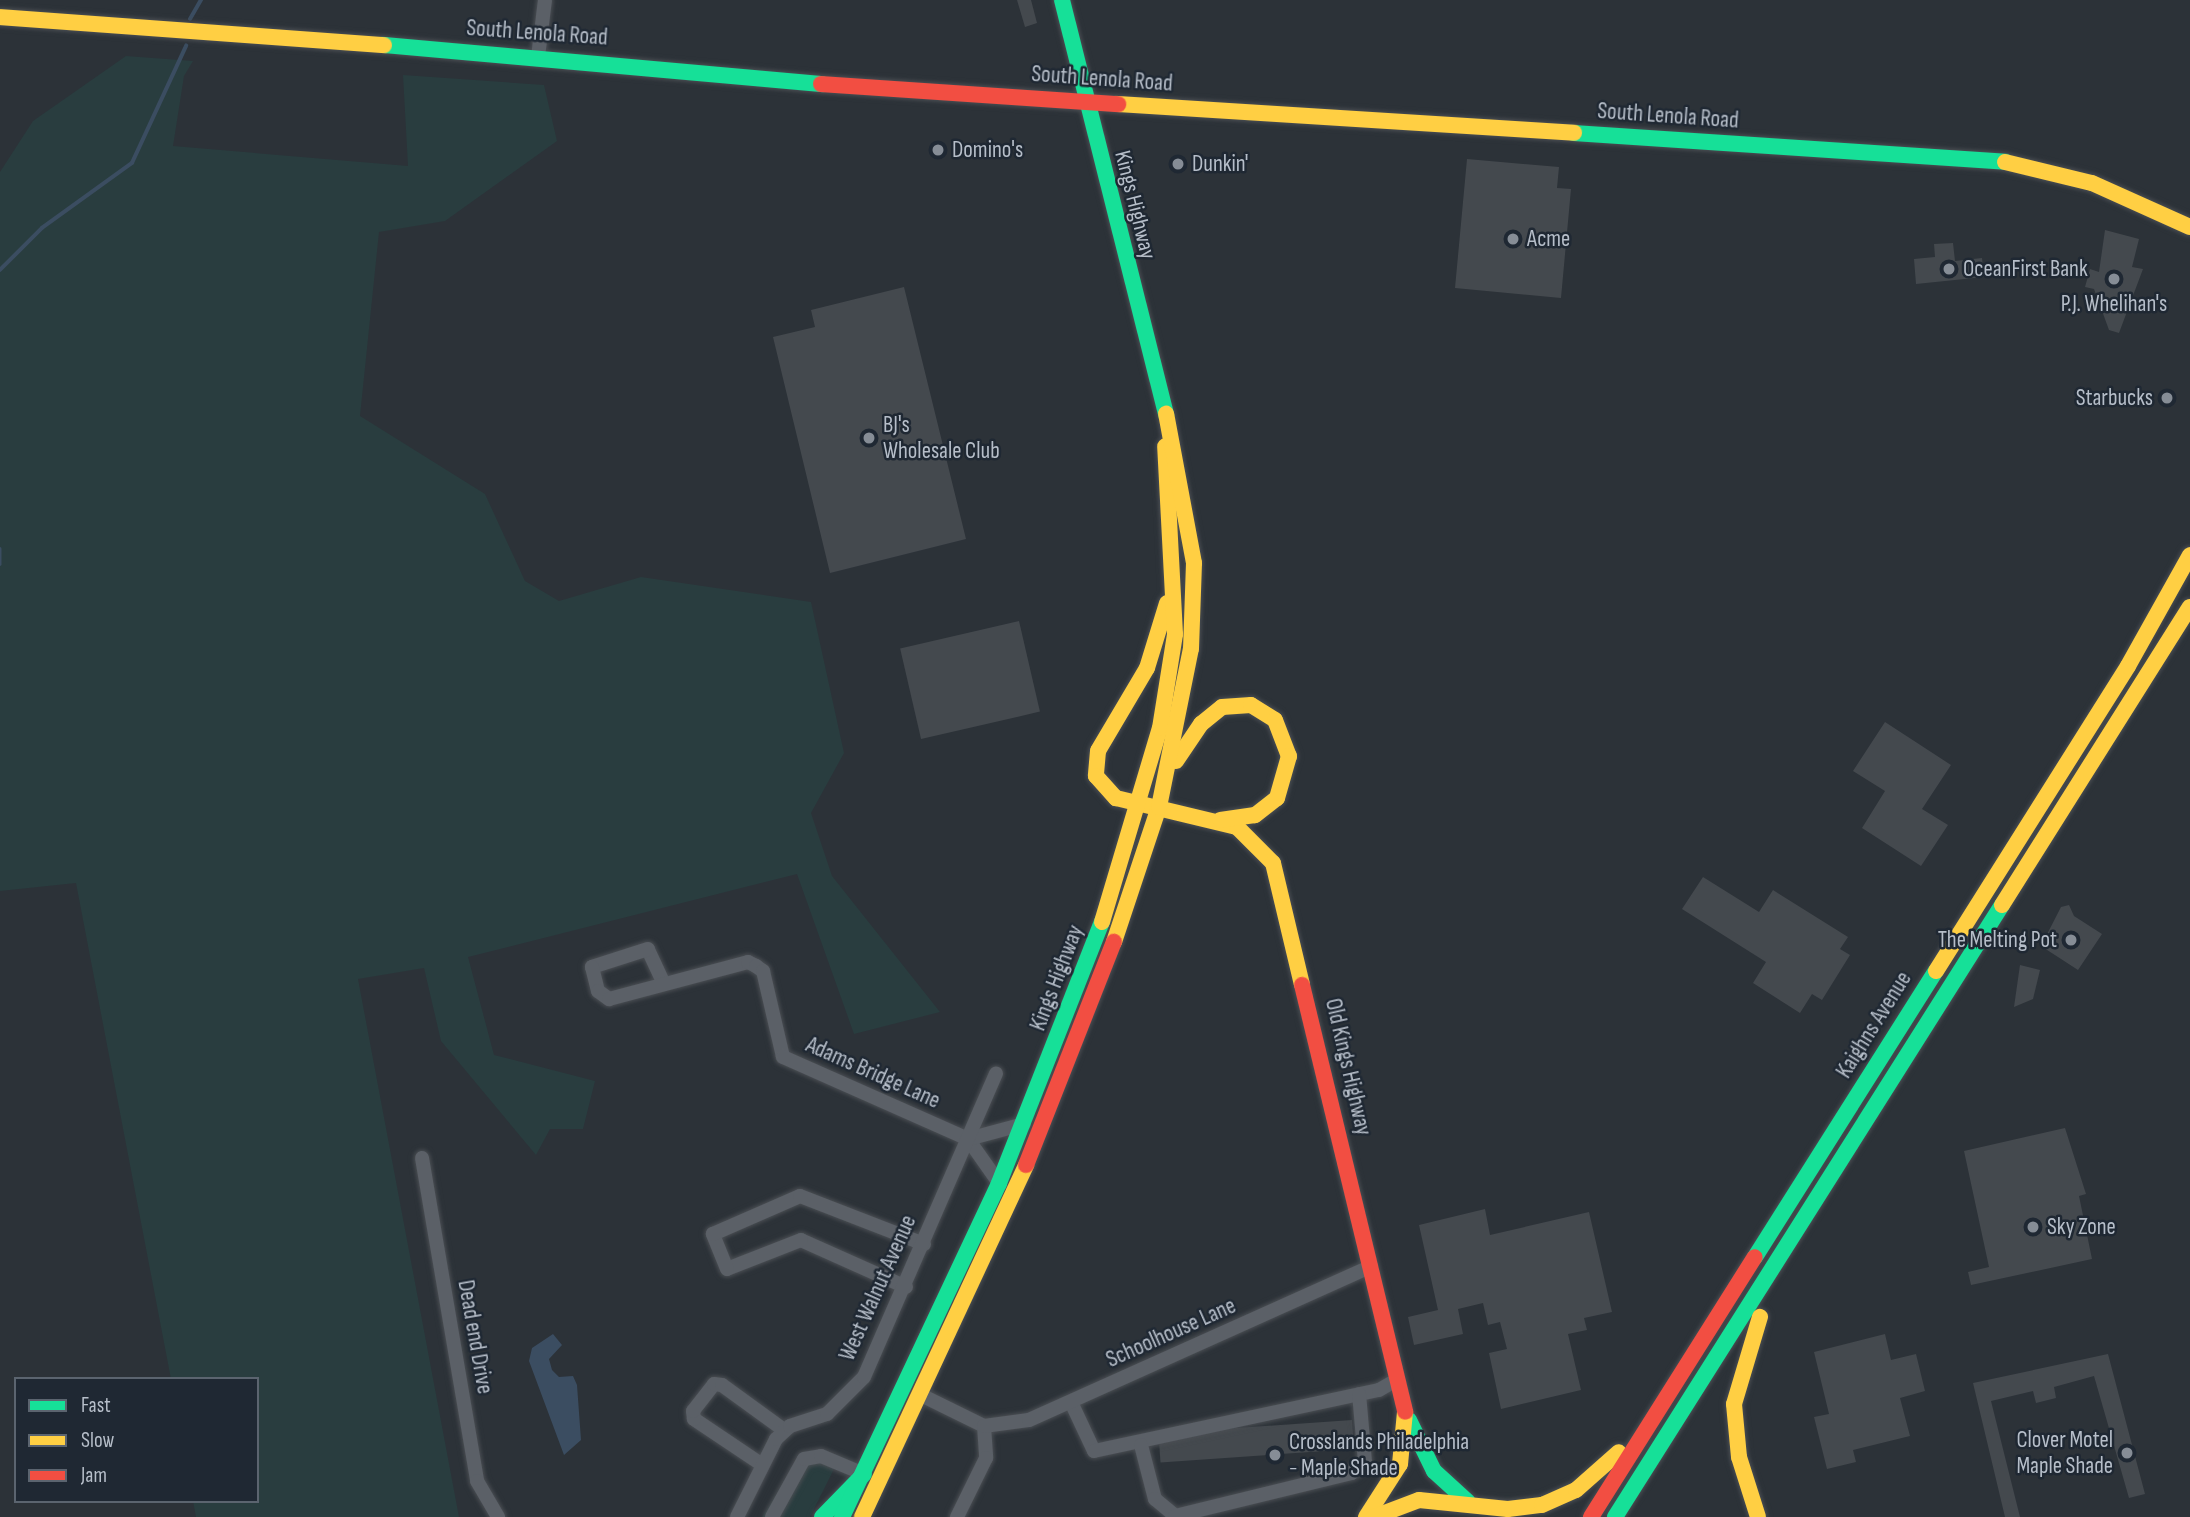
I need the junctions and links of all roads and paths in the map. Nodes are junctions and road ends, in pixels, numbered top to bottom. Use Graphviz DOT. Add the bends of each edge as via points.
graph roads {
  1 [pos="545,0"];
  2 [pos="1062,0"];
  3 [pos="0,17"];
  4 [pos="538,57"];
  5 [pos="1086,101"];
  6 [pos="2190,227"];
  7 [pos="1164,420"];
  8 [pos="2190,555"];
  9 [pos="1176,572"];
  10 [pos="2190,607"];
  11 [pos="1167,777"];
  12 [pos="1140,804"];
  13 [pos="1159,807"];
  14 [pos="1216,820"];
  15 [pos="664,984"];
  16 [pos="996,1074"];
  17 [pos="1024,1124"];
  18 [pos="968,1139"];
  19 [pos="422,1158"];
  20 [pos="999,1183"];
  21 [pos="924,1244"];
  22 [pos="1371,1266"];
  23 [pos="1767,1284"];
  24 [pos="906,1287"];
  25 [pos="1398,1379"];
  26 [pos="1673,1390"];
  27 [pos="1359,1394"];
  28 [pos="923,1396"];
  29 [pos="1071,1402"];
  30 [pos="1405,1412"];
  31 [pos="984,1426"];
  32 [pos="784,1430"];
  33 [pos="1141,1445"];
  34 [pos="761,1464"];
  35 [pos="864,1474"];
  36 [pos="1468,1502"];
  37 [pos="498,1517"];
  38 [pos="737,1517"];
  39 [pos="772,1517"];
  40 [pos="822,1517"];
  41 [pos="842,1517"];
  42 [pos="862,1517"];
  43 [pos="957,1517"];
  44 [pos="1366,1517"];
  45 [pos="1374,1517"];
  46 [pos="1405,1517"];
  47 [pos="1449,1517"];
  48 [pos="1591,1517"];
  49 [pos="1615,1517"];
  50 [pos="1758,1517"];
  1 -- 4 [label="street"];
  2 -- 5 [label="main road, Kings Highway"];
  3 -- 4 [label="main road, South Lenola Road"];
  4 -- 5 [label="main road, South Lenola Road" via="849,87"];
  5 -- 6 [label="main road, South Lenola Road" via="1998,160 2092,183"];
  5 -- 7 [label="main road, Kings Highway"];
  7 -- 9 [label="main road, Kings Highway"];
  7 -- 11 [label="main road, Kings Highway" via="1186,499 1195,616"];
  8 -- 26 [label="main road, Kaighns Avenue" via="2128,666"];
  9 -- 12 [label="main road, Kings Highway" via="1167,694"];
  9 -- 12 [label="main road, Old Kings Highway" via="1147,668 1095,759 1104,790"];
  10 -- 23 [label="main road, Kaighns Avenue"];
  11 -- 13 [label="main road"];
  11 -- 14 [label="main road" via="1215,710 1241,704 1269,714 1287,746 1282,789 1263,811"];
  12 -- 13 [label="main road, Old Kings Highway"];
  12 -- 17 [label="main road, Kings Highway" via="1104,920"];
  13 -- 14 [label="main road, Old Kings Highway"];
  13 -- 28 [label="main road, Kings Highway" via="1059,1088"];
  14 -- 22 [label="main road, Old Kings Highway" via="1253,838 1277,872"];
  15 -- 15 [label="street, Adams Bridge Lane" via="609,999 598,991 592,967 648,949"];
  15 -- 18 [label="street, Adams Bridge Lane" via="748,962 756,966 763,971 783,1057"];
  16 -- 18 [label="street, West Walnut Avenue"];
  17 -- 18 [label="street"];
  17 -- 20 [label="main road, Kings Highway"];
  18 -- 20 [label="street"];
  18 -- 21 [label="street, West Walnut Avenue"];
  19 -- 37 [label="street, Dead end Drive" via="477,1481"];
  20 -- 35 [label="main road, Kings Highway"];
  21 -- 24 [label="street, West Walnut Avenue"];
  21 -- 24 [label="street" via="800,1196 713,1234 727,1269 801,1240"];
  22 -- 25 [label="main road, Old Kings Highway"];
  22 -- 29 [label="street, Schoolhouse Lane"];
  23 -- 49 [label="main road, Kaighns Avenue"];
  23 -- 50 [label="main road" via="1734,1404 1740,1457"];
  24 -- 32 [label="street, West Walnut Avenue" via="848,1397 827,1414"];
  25 -- 27 [label="street"];
  25 -- 30 [label="main road, Old Kings Highway"];
  26 -- 36 [label="main road" via="1608,1465 1565,1497 1520,1509"];
  26 -- 48 [label="main road, Kaighns Avenue"];
  27 -- 33 [label="street"];
  27 -- 33 [label="street" via="1365,1462 1352,1473 1175,1516 1155,1499"];
  28 -- 31 [label="street"];
  28 -- 42 [label="main road, Kings Highway"];
  29 -- 31 [label="street, Schoolhouse Lane" via="1007,1427"];
  29 -- 33 [label="street" via="1094,1451"];
  30 -- 36 [label="main road" via="1434,1471"];
  30 -- 44 [label="main road" via="1403,1456"];
  31 -- 43 [label="street" via="986,1458"];
  32 -- 34 [label="street"];
  32 -- 34 [label="street" via="722,1385 714,1384 694,1411 695,1419"];
  34 -- 38 [label="street"];
  35 -- 39 [label="street" via="821,1455 804,1460"];
  35 -- 40 [label="main road"];
  35 -- 41 [label="main road, Kings Highway"];
  36 -- 45 [label="main road" via="1419,1500"];
  46 -- 47 [label="main road"];
}
